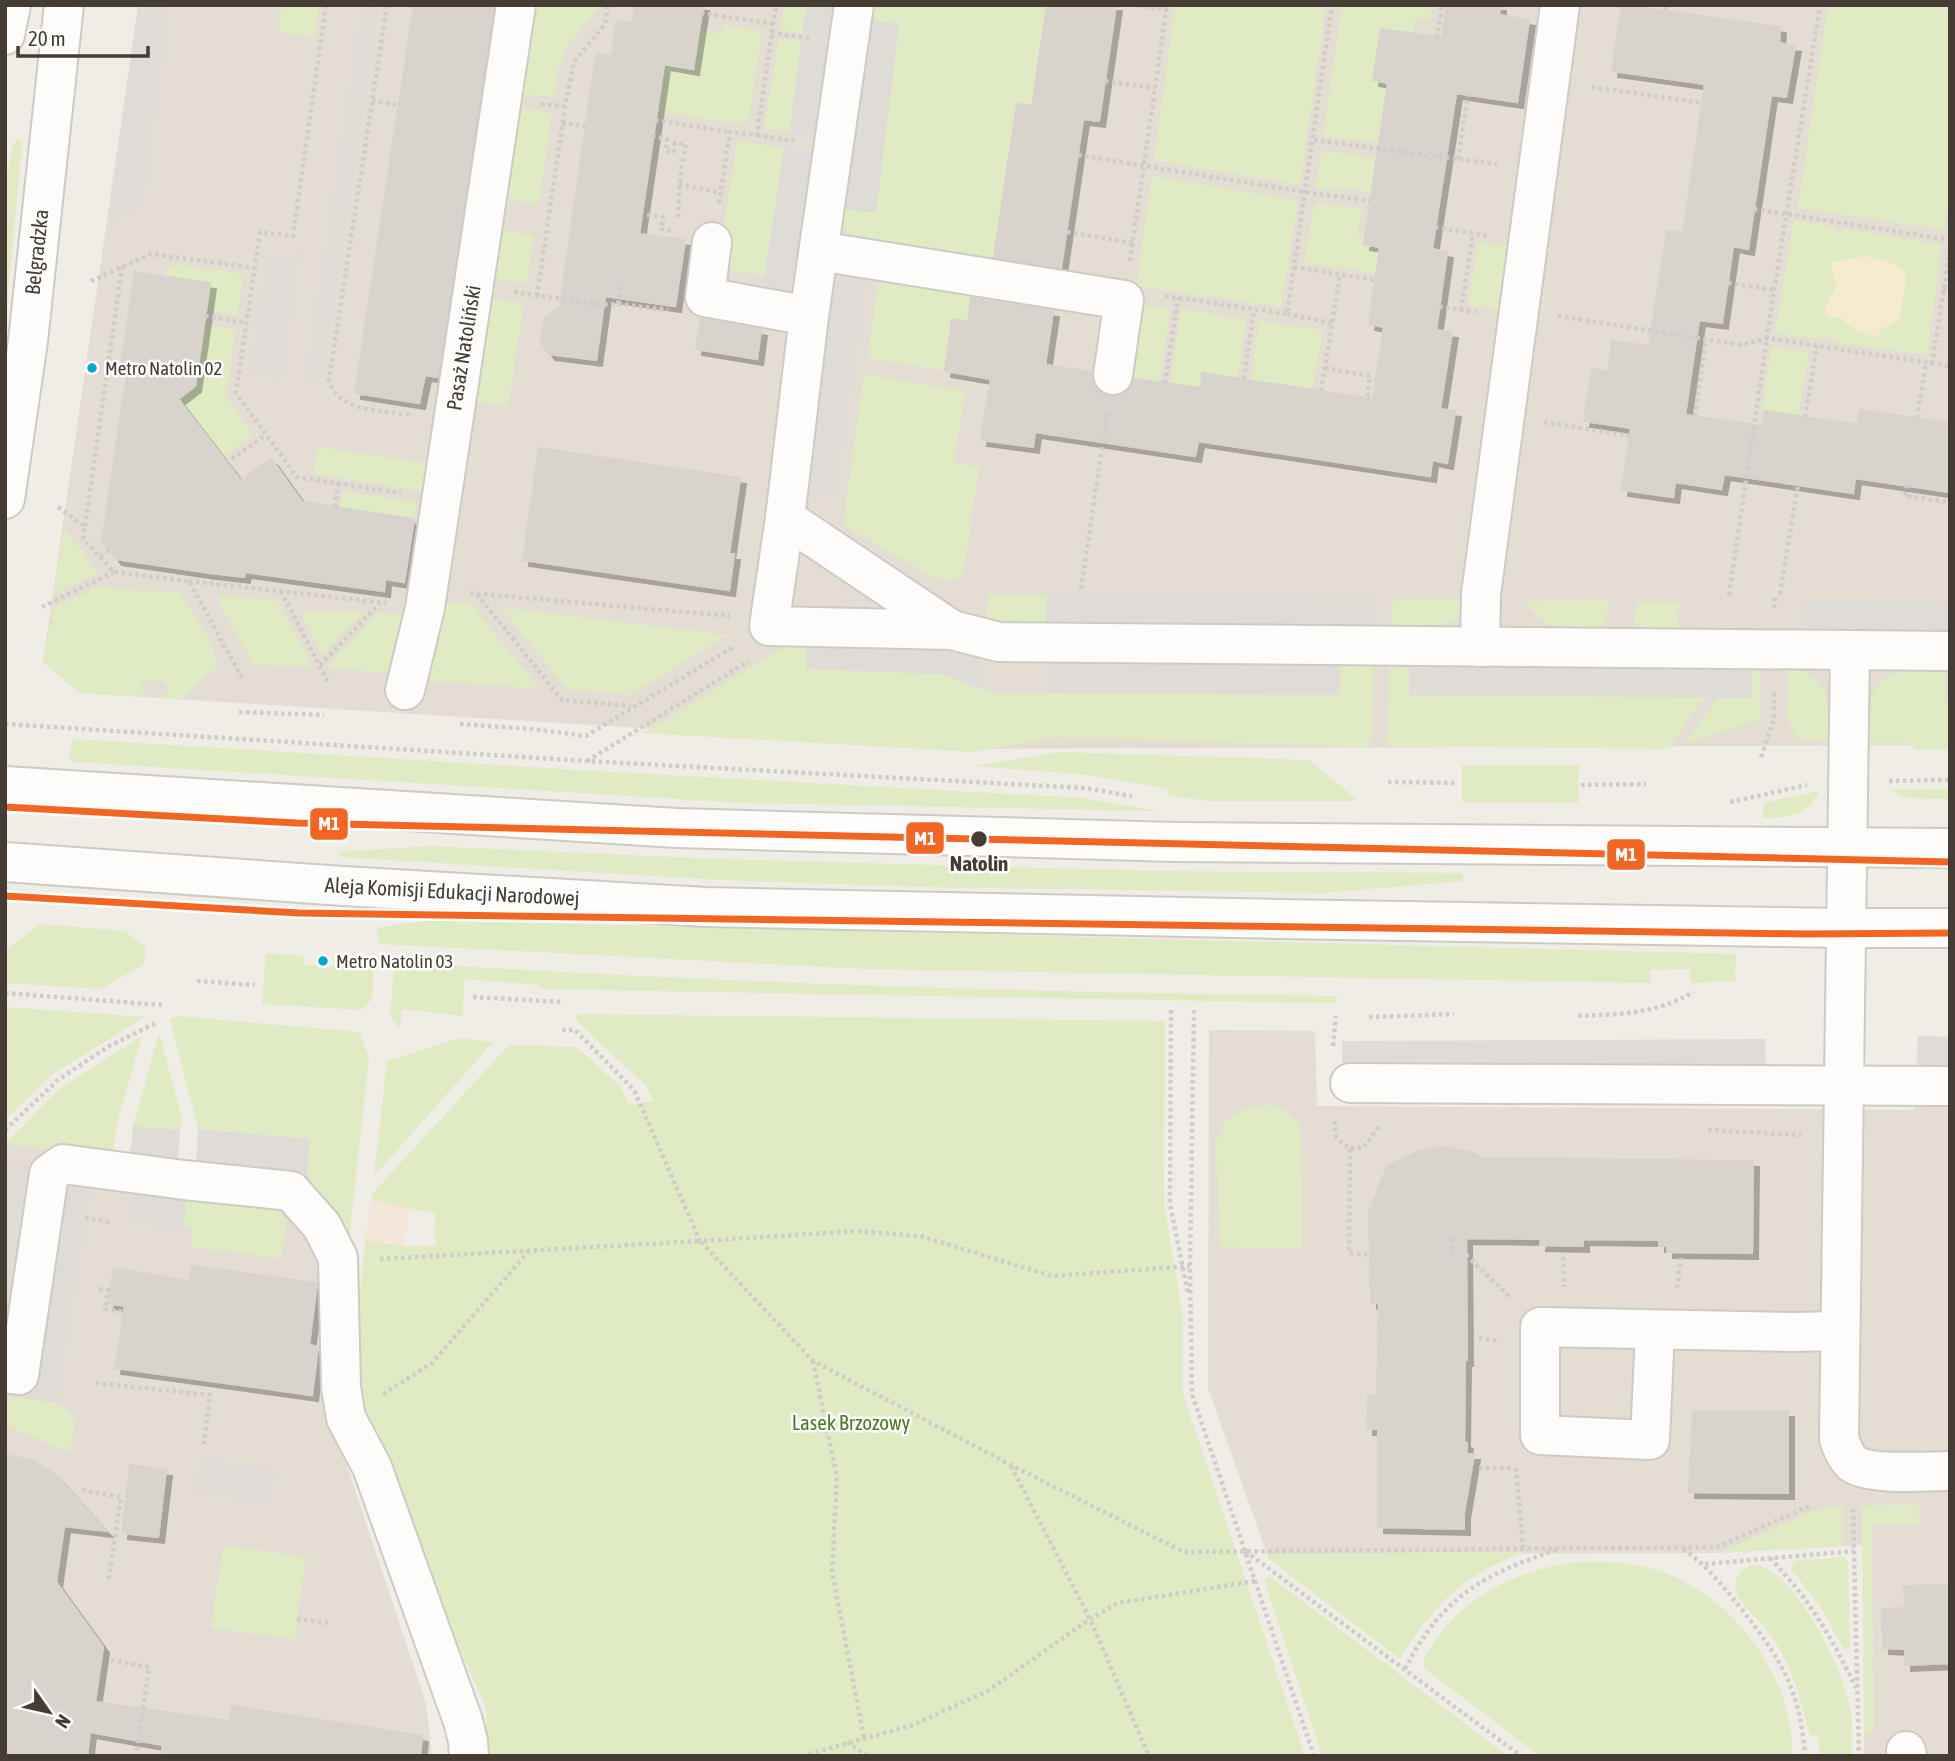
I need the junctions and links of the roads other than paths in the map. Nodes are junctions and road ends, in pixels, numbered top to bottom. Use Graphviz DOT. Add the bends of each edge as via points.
graph roads {
  1 [pos="11,5"];
  2 [pos="64,5"];
  3 [pos="516,5"];
  4 [pos="854,5"];
  5 [pos="1560,5"];
  6 [pos="5,35"];
  7 [pos="694,237"];
  8 [pos="820,251"];
  9 [pos="809,316"];
  10 [pos="1113,375"];
  11 [pos="5,499"];
  12 [pos="785,518"];
  13 [pos="952,629"];
  14 [pos="1480,647"];
  15 [pos="1850,650"];
  16 [pos="1950,651"];
  17 [pos="405,690"];
  18 [pos="5,786"];
  19 [pos="1847,847"];
  20 [pos="1950,848"];
  21 [pos="5,862"];
  22 [pos="1845,928"];
  23 [pos="1950,928"];
  24 [pos="1350,1083"];
  25 [pos="1950,1086"];
  26 [pos="1845,1087"];
  27 [pos="1655,1330"];
  28 [pos="1839,1331"];
  29 [pos="5,1373"];
  30 [pos="1950,1471"];
  31 [pos="469,1756"];
  1 -- 6 [label="street"];
  2 -- 11 [label="street, Belgradzka" via="28,341"];
  3 -- 17 [label="street, Pasaż Natoliński" via="425,608"];
  4 -- 8 [label="street"];
  5 -- 14 [label="street" via="1481,594"];
  7 -- 9 [label="street" via="705,297"];
  8 -- 9 [label="street"];
  8 -- 10 [label="street" via="1124,300"];
  9 -- 12 [label="street"];
  12 -- 13 [label="street"];
  12 -- 13 [label="street" via="786,627"];
  13 -- 14 [label="street" via="999,642"];
  14 -- 15 [label="street"];
  15 -- 16 [label="street"];
  15 -- 19 [label="street"];
  18 -- 19 [label="street" via="677,828 1175,842"];
  19 -- 20 [label="street"];
  19 -- 22 [label="street"];
  21 -- 22 [label="street, Aleja Komisji Edukacji Narodowej" via="706,907"];
  22 -- 23 [label="street, Aleja Komisji Edukacji Narodowej"];
  22 -- 26 [label="street"];
  24 -- 26 [label="street"];
  25 -- 26 [label="street"];
  26 -- 28 [label="street"];
  27 -- 27 [label="street" via="1540,1326 1540,1435 1650,1440"];
  27 -- 28 [label="street"];
  28 -- 30 [label="street" via="1839,1439 1848,1458 1880,1472"];
  29 -- 31 [label="street" via="19,1375 48,1174 63,1164 291,1191 322,1226 338,1258 346,1418 372,1467 463,1721"];
}
